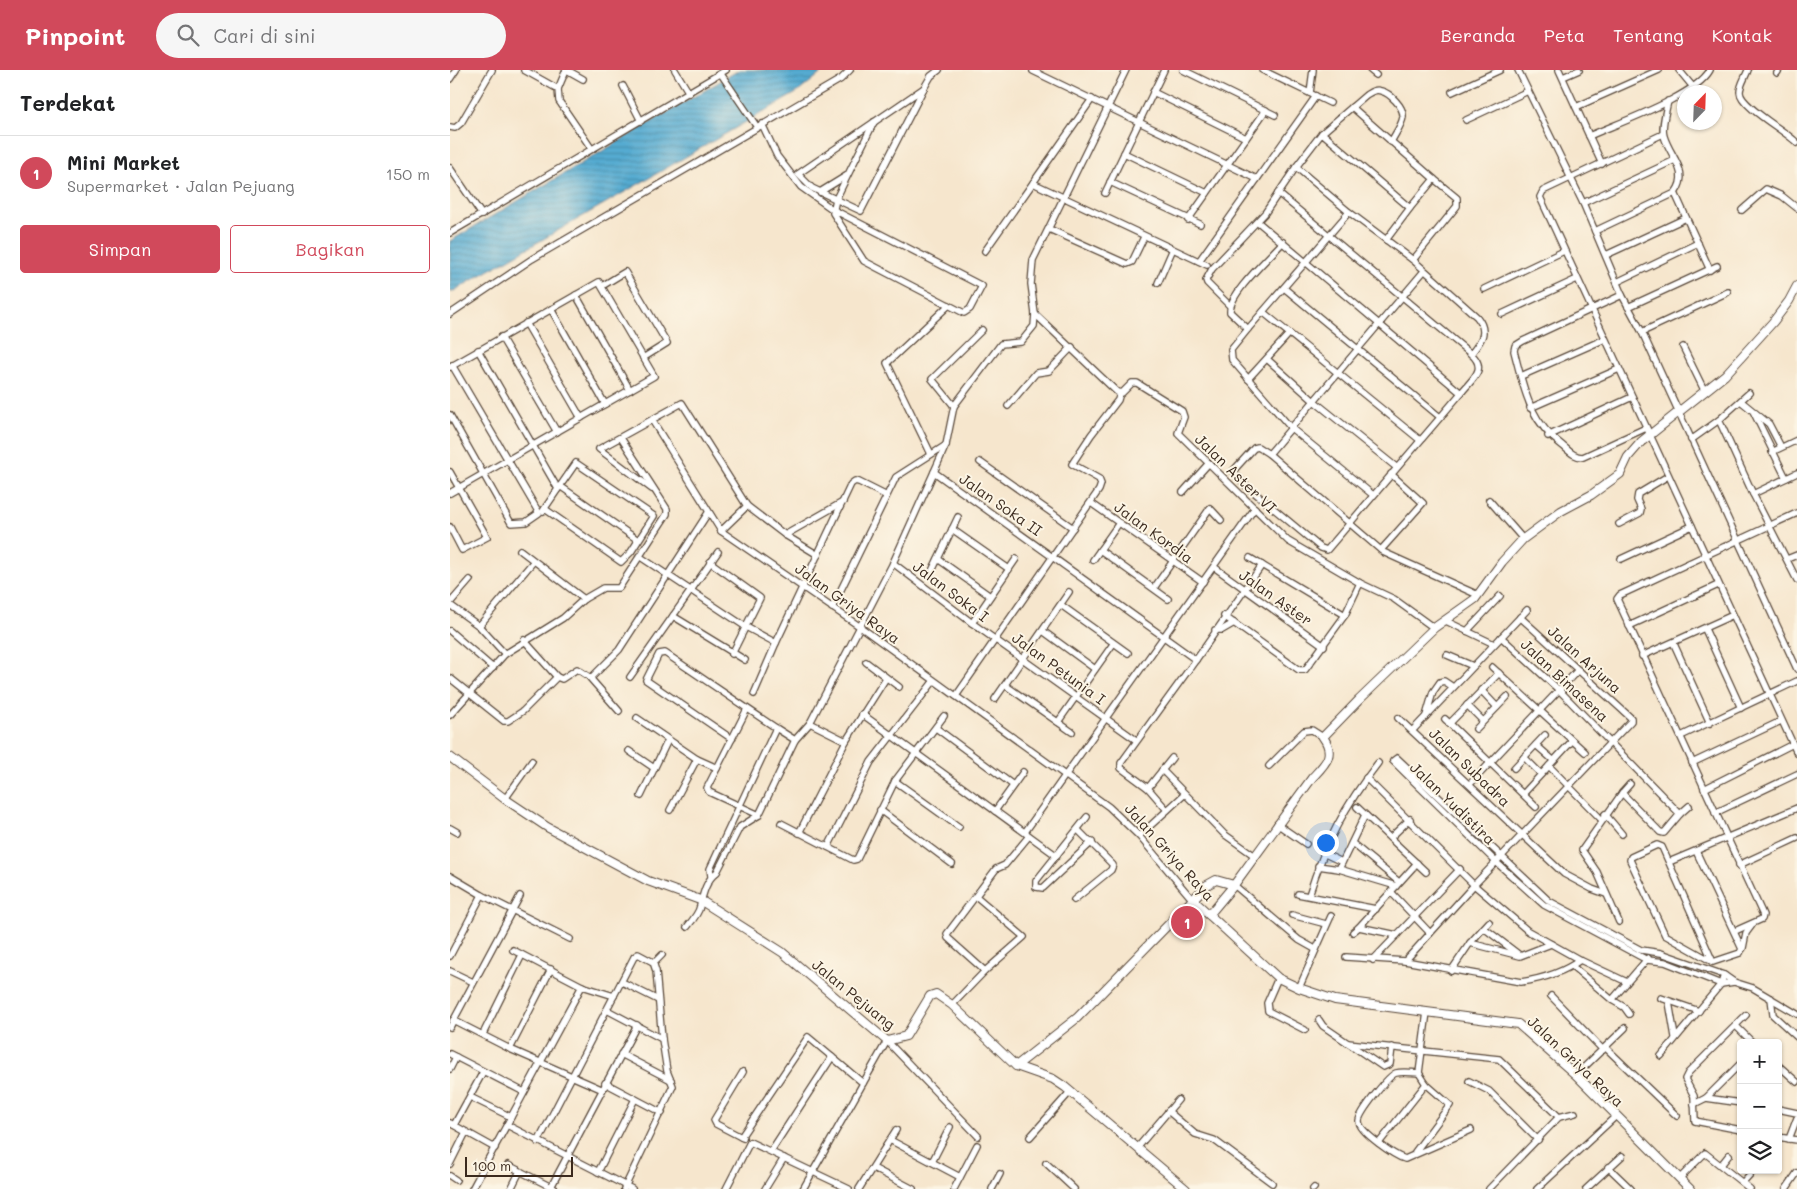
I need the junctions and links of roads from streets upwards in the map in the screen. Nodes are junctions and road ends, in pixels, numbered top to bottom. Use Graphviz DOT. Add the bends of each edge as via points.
graph roads {
  1 [pos="456,70"];
  2 [pos="492,70"];
  3 [pos="524,70"];
  4 [pos="567,70"];
  5 [pos="675,70"];
  6 [pos="850,70"];
  7 [pos="939,70"];
  8 [pos="1126,70"];
  9 [pos="1164,70"];
  10 [pos="1183,70"];
  11 [pos="1262,70"];
  12 [pos="1313,70"];
  13 [pos="1370,70"];
  14 [pos="1500,70"];
  15 [pos="1518,70"];
  16 [pos="1559,70"];
  17 [pos="1579,70"];
  18 [pos="1659,70"];
  19 [pos="1679,70"];
  20 [pos="1710,70"];
  21 [pos="1748,70"];
  22 [pos="1033,71"];
  23 [pos="723,72"];
  24 [pos="1376,75"];
  25 [pos="1563,77"];
  26 [pos="450,79"];
  27 [pos="583,79"];
  28 [pos="1692,85"];
  29 [pos="1696,85"];
  30 [pos="623,86"];
  31 [pos="924,88"];
  32 [pos="558,89"];
  33 [pos="1153,92"];
  34 [pos="1452,92"];
  35 [pos="1528,92"];
  36 [pos="689,93"];
  37 [pos="1310,93"];
  38 [pos="1316,96"];
  39 [pos="1677,96"];
  40 [pos="1092,99"];
  41 [pos="1668,101"];
  42 [pos="1330,103"];
  43 [pos="1108,107"];
  44 [pos="1352,107"];
  45 [pos="1576,107"];
  46 [pos="1266,110"];
  47 [pos="1275,115"];
  48 [pos="1466,120"];
  49 [pos="641,121"];
  50 [pos="874,122"];
  51 [pos="1139,122"];
  52 [pos="759,126"];
  53 [pos="450,127"];
  54 [pos="1322,133"];
  55 [pos="1663,134"];
  56 [pos="1589,136"];
  57 [pos="1246,138"];
  58 [pos="1391,142"];
  59 [pos="1797,143"];
  60 [pos="591,148"];
  61 [pos="1124,153"];
  62 [pos="1675,160"];
  63 [pos="1602,164"];
  64 [pos="1227,165"];
  65 [pos="1296,167"];
  66 [pos="450,168"];
  67 [pos="848,176"];
  68 [pos="1434,179"];
  69 [pos="1571,179"];
  70 [pos="1257,180"];
  71 [pos="1110,182"];
  72 [pos="1033,183"];
  73 [pos="820,192"];
  74 [pos="1105,193"];
  75 [pos="1207,193"];
  76 [pos="1278,193"];
  77 [pos="1676,193"];
  78 [pos="1064,197"];
  79 [pos="836,199"];
  80 [pos="1583,203"];
  81 [pos="1410,208"];
  82 [pos="1797,208"];
  83 [pos="832,209"];
  84 [pos="1742,210"];
  85 [pos="1350,212"];
  86 [pos="482,215"];
  87 [pos="1686,218"];
  88 [pos="1188,220"];
  89 [pos="1258,222"];
  90 [pos="1200,224"];
  91 [pos="1050,229"];
  92 [pos="1595,231"];
  93 [pos="450,233"];
  94 [pos="1329,236"];
  95 [pos="1144,237"];
  96 [pos="1386,240"];
  97 [pos="1283,242"];
  98 [pos="1698,242"];
  99 [pos="985,251"];
  100 [pos="1172,251"];
  101 [pos="1564,251"];
  102 [pos="1606,255"];
  103 [pos="1413,260"];
  104 [pos="1199,262"];
  105 [pos="1306,262"];
  106 [pos="1207,265"];
  107 [pos="1717,266"];
  108 [pos="1710,270"];
  109 [pos="1424,271"];
  110 [pos="1577,279"];
  111 [pos="1616,282"];
  112 [pos="1158,283"];
  113 [pos="602,286"];
  114 [pos="1797,286"];
  115 [pos="1284,288"];
  116 [pos="1484,289"];
  117 [pos="1728,292"];
  118 [pos="576,295"];
  119 [pos="1622,295"];
  120 [pos="1402,296"];
  121 [pos="949,305"];
  122 [pos="1230,306"];
  123 [pos="1628,307"];
  124 [pos="1592,308"];
  125 [pos="552,309"];
  126 [pos="1263,312"];
  127 [pos="450,314"];
  128 [pos="1035,314"];
  129 [pos="1502,314"];
  130 [pos="526,324"];
  131 [pos="1378,324"];
  132 [pos="1248,329"];
  133 [pos="982,330"];
  134 [pos="1642,332"];
  135 [pos="1289,334"];
  136 [pos="501,337"];
  137 [pos="1605,339"];
  138 [pos="1072,347"];
  139 [pos="1683,347"];
  140 [pos="1358,349"];
  141 [pos="478,350"];
  142 [pos="1471,354"];
  143 [pos="643,358"];
  144 [pos="1267,359"];
  145 [pos="451,366"];
  146 [pos="1619,369"];
  147 [pos="1337,374"];
  148 [pos="1521,376"];
  149 [pos="1248,380"];
  150 [pos="630,390"];
  151 [pos="1705,392"];
  152 [pos="1461,393"];
  153 [pos="1750,393"];
  154 [pos="1120,394"];
  155 [pos="1632,397"];
  156 [pos="1314,401"];
  157 [pos="1742,402"];
  158 [pos="605,404"];
  159 [pos="954,406"];
  160 [pos="1008,406"];
  161 [pos="1530,408"];
  162 [pos="1678,412"];
  163 [pos="1754,413"];
  164 [pos="450,415"];
  165 [pos="1440,417"];
  166 [pos="581,418"];
  167 [pos="652,420"];
  168 [pos="1719,420"];
  169 [pos="1291,428"];
  170 [pos="1648,431"];
  171 [pos="556,432"];
  172 [pos="1548,436"];
  173 [pos="621,438"];
  174 [pos="1420,440"];
  175 [pos="1691,440"];
  176 [pos="1797,440"];
  177 [pos="533,446"];
  178 [pos="946,446"];
  179 [pos="1782,447"];
  180 [pos="1772,452"];
  181 [pos="931,454"];
  182 [pos="1269,454"];
  183 [pos="508,460"];
  184 [pos="980,462"];
  185 [pos="1209,463"];
  186 [pos="1396,467"];
  187 [pos="450,472"];
  188 [pos="934,472"];
  189 [pos="1797,473"];
  190 [pos="484,474"];
  191 [pos="1391,474"];
  192 [pos="1668,476"];
  193 [pos="1786,478"];
  194 [pos="459,488"];
  195 [pos="559,488"];
  196 [pos="656,492"];
  197 [pos="1183,492"];
  198 [pos="450,493"];
  199 [pos="885,494"];
  200 [pos="1373,494"];
  201 [pos="1753,494"];
  202 [pos="1489,500"];
  203 [pos="843,502"];
  204 [pos="1091,503"];
  205 [pos="747,506"];
  206 [pos="1255,508"];
  207 [pos="542,511"];
  208 [pos="1797,512"];
  209 [pos="708,513"];
  210 [pos="958,517"];
  211 [pos="1221,520"];
  212 [pos="1349,522"];
  213 [pos="1120,523"];
  214 [pos="1619,524"];
  215 [pos="1692,526"];
  216 [pos="1769,526"];
  217 [pos="450,527"];
  218 [pos="1073,528"];
  219 [pos="952,529"];
  220 [pos="721,531"];
  221 [pos="785,535"];
  222 [pos="1523,539"];
  223 [pos="638,540"];
  224 [pos="1738,540"];
  225 [pos="520,550"];
  226 [pos="1100,550"];
  227 [pos="1382,550"];
  228 [pos="718,552"];
  229 [pos="818,555"];
  230 [pos="1797,555"];
  231 [pos="639,556"];
  232 [pos="1052,556"];
  233 [pos="1706,556"];
  234 [pos="1250,558"];
  235 [pos="938,559"];
  236 [pos="1016,559"];
  237 [pos="1621,559"];
  238 [pos="1093,560"];
  239 [pos="1787,560"];
  240 [pos="1172,561"];
  241 [pos="533,562"];
  242 [pos="710,562"];
  243 [pos="893,562"];
  244 [pos="1262,565"];
  245 [pos="1214,567"];
  246 [pos="1009,569"];
  247 [pos="932,571"];
  248 [pos="668,574"];
  249 [pos="470,580"];
  250 [pos="1797,580"];
  251 [pos="1203,582"];
  252 [pos="1360,583"];
  253 [pos="1718,585"];
  254 [pos="802,586"];
  255 [pos="1154,588"];
  256 [pos="691,589"];
  257 [pos="1243,590"];
  258 [pos="1069,592"];
  259 [pos="1478,595"];
  260 [pos="990,596"];
  261 [pos="1500,596"];
  262 [pos="584,599"];
  263 [pos="1168,599"];
  264 [pos="450,604"];
  265 [pos="1062,605"];
  266 [pos="832,608"];
  267 [pos="1527,610"];
  268 [pos="1733,615"];
  269 [pos="673,616"];
  270 [pos="1224,616"];
  271 [pos="1345,616"];
  272 [pos="1520,617"];
  273 [pos="1446,621"];
  274 [pos="1234,622"];
  275 [pos="972,623"];
  276 [pos="479,626"];
  277 [pos="859,626"];
  278 [pos="1629,626"];
  279 [pos="746,627"];
  280 [pos="1434,628"];
  281 [pos="1215,630"];
  282 [pos="1705,630"];
  283 [pos="450,631"];
  284 [pos="1043,631"];
  285 [pos="1467,631"];
  286 [pos="1165,636"];
  287 [pos="1501,637"];
  288 [pos="996,638"];
  289 [pos="524,640"];
  290 [pos="776,643"];
  291 [pos="1113,644"];
  292 [pos="1494,644"];
  293 [pos="1674,644"];
  294 [pos="1324,646"];
  295 [pos="1128,653"];
  296 [pos="505,654"];
  297 [pos="732,654"];
  298 [pos="1447,655"];
  299 [pos="1642,656"];
  300 [pos="1024,658"];
  301 [pos="745,660"];
  302 [pos="1196,660"];
  303 [pos="866,662"];
  304 [pos="1473,666"];
  305 [pos="1492,667"];
  306 [pos="493,668"];
  307 [pos="1095,669"];
  308 [pos="1797,669"];
  309 [pos="1578,670"];
  310 [pos="1499,673"];
  311 [pos="557,677"];
  312 [pos="630,677"];
  313 [pos="450,678"];
  314 [pos="590,678"];
  315 [pos="886,678"];
  316 [pos="1797,681"];
  317 [pos="933,682"];
  318 [pos="1006,685"];
  319 [pos="899,687"];
  320 [pos="1453,687"];
  321 [pos="1481,690"];
  322 [pos="1559,690"];
  323 [pos="470,693"];
  324 [pos="754,694"];
  325 [pos="1769,694"];
  326 [pos="956,696"];
  327 [pos="1076,696"];
  328 [pos="1507,697"];
  329 [pos="995,699"];
  330 [pos="1467,705"];
  331 [pos="1497,706"];
  332 [pos="1741,708"];
  333 [pos="747,709"];
  334 [pos="1540,710"];
  335 [pos="619,711"];
  336 [pos="862,714"];
  337 [pos="450,716"];
  338 [pos="944,716"];
  339 [pos="1426,716"];
  340 [pos="637,718"];
  341 [pos="1108,718"];
  342 [pos="1398,718"];
  343 [pos="1483,721"];
  344 [pos="1782,721"];
  345 [pos="1058,722"];
  346 [pos="810,723"];
  347 [pos="1710,723"];
  348 [pos="776,728"];
  349 [pos="936,728"];
  350 [pos="1476,729"];
  351 [pos="1413,730"];
  352 [pos="1072,732"];
  353 [pos="1545,735"];
  354 [pos="890,736"];
  355 [pos="1680,736"];
  356 [pos="1323,737"];
  357 [pos="732,739"];
  358 [pos="668,740"];
  359 [pos="795,740"];
  360 [pos="1136,740"];
  361 [pos="846,741"];
  362 [pos="1572,741"];
  363 [pos="1611,742"];
  364 [pos="1793,744"];
  365 [pos="1536,745"];
  366 [pos="629,751"];
  367 [pos="1585,752"];
  368 [pos="1797,752"];
  369 [pos="915,754"];
  370 [pos="450,757"];
  371 [pos="1524,757"];
  372 [pos="1172,758"];
  373 [pos="697,760"];
  374 [pos="1396,760"];
  375 [pos="1553,760"];
  376 [pos="532,761"];
  377 [pos="1490,762"];
  378 [pos="1378,763"];
  379 [pos="1692,763"];
  380 [pos="1268,766"];
  381 [pos="1549,766"];
  382 [pos="654,768"];
  383 [pos="717,768"];
  384 [pos="1514,768"];
  385 [pos="1162,770"];
  386 [pos="1023,772"];
  387 [pos="1066,774"];
  388 [pos="1541,774"];
  389 [pos="1797,774"];
  390 [pos="1366,778"];
  391 [pos="894,781"];
  392 [pos="1470,784"];
  393 [pos="1630,784"];
  394 [pos="1013,785"];
  395 [pos="1570,786"];
  396 [pos="1148,788"];
  397 [pos="1704,789"];
  398 [pos="1524,793"];
  399 [pos="1622,793"];
  400 [pos="1185,794"];
  401 [pos="641,796"];
  402 [pos="505,799"];
  403 [pos="739,806"];
  404 [pos="1689,806"];
  405 [pos="1357,807"];
  406 [pos="1536,807"];
  407 [pos="1797,808"];
  408 [pos="670,810"];
  409 [pos="880,810"];
  410 [pos="1167,810"];
  411 [pos="995,811"];
  412 [pos="1715,813"];
  413 [pos="1680,814"];
  414 [pos="759,815"];
  415 [pos="1365,815"];
  416 [pos="1087,817"];
  417 [pos="1603,817"];
  418 [pos="1410,819"];
  419 [pos="732,823"];
  420 [pos="781,823"];
  421 [pos="1277,824"];
  422 [pos="740,827"];
  423 [pos="958,827"];
  424 [pos="450,828"];
  425 [pos="1078,830"];
  426 [pos="457,832"];
  427 [pos="799,833"];
  428 [pos="1027,834"];
  429 [pos="1622,834"];
  430 [pos="1139,836"];
  431 [pos="1522,837"];
  432 [pos="1390,838"];
  433 [pos="1727,838"];
  434 [pos="1797,838"];
  435 [pos="1092,842"];
  436 [pos="1352,843"];
  437 [pos="1306,844"];
  438 [pos="828,847"];
  439 [pos="1696,851"];
  440 [pos="1323,854"];
  441 [pos="1058,856"];
  442 [pos="1255,856"];
  443 [pos="1499,860"];
  444 [pos="1342,862"];
  445 [pos="1669,862"];
  446 [pos="1417,863"];
  447 [pos="952,864"];
  448 [pos="1739,865"];
  449 [pos="1318,866"];
  450 [pos="1339,869"];
  451 [pos="1460,869"];
  452 [pos="1426,872"];
  453 [pos="450,876"];
  454 [pos="711,876"];
  455 [pos="1398,884"];
  456 [pos="1234,885"];
  457 [pos="1474,885"];
  458 [pos="1391,892"];
  459 [pos="1298,894"];
  460 [pos="1606,894"];
  461 [pos="482,895"];
  462 [pos="1309,895"];
  463 [pos="520,896"];
  464 [pos="977,897"];
  465 [pos="1192,899"];
  466 [pos="700,900"];
  467 [pos="1074,900"];
  468 [pos="1376,909"];
  469 [pos="513,910"];
  470 [pos="1209,915"];
  471 [pos="1292,915"];
  472 [pos="1416,915"];
  473 [pos="1331,916"];
  474 [pos="1489,922"];
  475 [pos="1619,922"];
  476 [pos="1754,923"];
  477 [pos="1326,924"];
  478 [pos="687,926"];
  479 [pos="1359,927"];
  480 [pos="1484,928"];
  481 [pos="1735,931"];
  482 [pos="1353,932"];
  483 [pos="1430,932"];
  484 [pos="1397,935"];
  485 [pos="570,939"];
  486 [pos="1470,943"];
  487 [pos="1551,944"];
  488 [pos="1315,949"];
  489 [pos="1742,949"];
  490 [pos="513,950"];
  491 [pos="1650,953"];
  492 [pos="522,954"];
  493 [pos="662,955"];
  494 [pos="450,956"];
  495 [pos="1520,956"];
  496 [pos="1346,957"];
  497 [pos="1373,960"];
  498 [pos="1580,960"];
  499 [pos="1405,961"];
  500 [pos="1651,961"];
  501 [pos="1713,962"];
  502 [pos="654,964"];
  503 [pos="1572,966"];
  504 [pos="551,969"];
  505 [pos="450,971"];
  506 [pos="985,971"];
  507 [pos="1451,971"];
  508 [pos="1724,975"];
  509 [pos="1278,978"];
  510 [pos="473,982"];
  511 [pos="622,982"];
  512 [pos="1628,982"];
  513 [pos="1734,982"];
  514 [pos="1721,984"];
  515 [pos="582,986"];
  516 [pos="1299,988"];
  517 [pos="614,996"];
  518 [pos="1552,996"];
  519 [pos="1661,998"];
  520 [pos="1771,998"];
  521 [pos="658,1000"];
  522 [pos="1612,1000"];
  523 [pos="1669,1002"];
  524 [pos="952,1004"];
  525 [pos="606,1010"];
  526 [pos="1699,1011"];
  527 [pos="1427,1012"];
  528 [pos="1628,1014"];
  529 [pos="1797,1014"];
  530 [pos="1746,1015"];
  531 [pos="453,1020"];
  532 [pos="1319,1020"];
  533 [pos="636,1025"];
  534 [pos="1736,1026"];
  535 [pos="450,1028"];
  536 [pos="1625,1028"];
  537 [pos="1305,1030"];
  538 [pos="483,1034"];
  539 [pos="1797,1037"];
  540 [pos="1675,1038"];
  541 [pos="662,1039"];
  542 [pos="1749,1039"];
  543 [pos="887,1042"];
  544 [pos="1348,1043"];
  545 [pos="1392,1047"];
  546 [pos="510,1049"];
  547 [pos="1422,1049"];
  548 [pos="1605,1049"];
  549 [pos="450,1054"];
  550 [pos="621,1054"];
  551 [pos="1661,1056"];
  552 [pos="456,1057"];
  553 [pos="832,1057"];
  554 [pos="540,1062"];
  555 [pos="1016,1066"];
  556 [pos="1737,1067"];
  557 [pos="450,1069"];
  558 [pos="1782,1069"];
  559 [pos="483,1072"];
  560 [pos="743,1072"];
  561 [pos="1419,1073"];
  562 [pos="572,1074"];
  563 [pos="1576,1075"];
  564 [pos="671,1080"];
  565 [pos="1469,1081"];
  566 [pos="1797,1082"];
  567 [pos="863,1083"];
  568 [pos="1426,1084"];
  569 [pos="603,1086"];
  570 [pos="524,1092"];
  571 [pos="1070,1092"];
  572 [pos="470,1096"];
  573 [pos="1706,1098"];
  574 [pos="635,1099"];
  575 [pos="1178,1100"];
  576 [pos="1737,1103"];
  577 [pos="1694,1104"];
  578 [pos="1782,1106"];
  579 [pos="1782,1110"];
  580 [pos="1786,1110"];
  581 [pos="1168,1112"];
  582 [pos="662,1113"];
  583 [pos="1575,1113"];
  584 [pos="1797,1113"];
  585 [pos="1616,1116"];
  586 [pos="1677,1116"];
  587 [pos="511,1117"];
  588 [pos="1560,1117"];
  589 [pos="1797,1118"];
  590 [pos="452,1124"];
  591 [pos="507,1125"];
  592 [pos="950,1127"];
  593 [pos="1737,1129"];
  594 [pos="896,1130"];
  595 [pos="1470,1130"];
  596 [pos="466,1132"];
  597 [pos="978,1136"];
  598 [pos="742,1137"];
  599 [pos="1030,1137"];
  600 [pos="1782,1138"];
  601 [pos="1789,1139"];
  602 [pos="890,1140"];
  603 [pos="1538,1140"];
  604 [pos="1797,1140"];
  605 [pos="538,1142"];
  606 [pos="750,1142"];
  607 [pos="1379,1142"];
  608 [pos="977,1145"];
  609 [pos="1138,1147"];
  610 [pos="495,1148"];
  611 [pos="771,1151"];
  612 [pos="1414,1153"];
  613 [pos="1730,1155"];
  614 [pos="567,1156"];
  615 [pos="1622,1156"];
  616 [pos="784,1158"];
  617 [pos="932,1162"];
  618 [pos="1046,1163"];
  619 [pos="450,1164"];
  620 [pos="508,1165"];
  621 [pos="1721,1165"];
  622 [pos="1608,1167"];
  623 [pos="872,1168"];
  624 [pos="813,1170"];
  625 [pos="520,1171"];
  626 [pos="598,1172"];
  627 [pos="1000,1174"];
  628 [pos="1750,1174"];
  629 [pos="1796,1175"];
  630 [pos="960,1177"];
  631 [pos="1677,1177"];
  632 [pos="1272,1182"];
  633 [pos="1743,1182"];
  634 [pos="1180,1187"];
  635 [pos="553,1188"];
  636 [pos="627,1188"];
  637 [pos="1492,1188"];
  638 [pos="472,1189"];
  639 [pos="511,1189"];
  640 [pos="726,1189"];
  641 [pos="765,1189"];
  642 [pos="803,1189"];
  643 [pos="849,1189"];
  644 [pos="859,1189"];
  645 [pos="913,1189"];
  646 [pos="954,1189"];
  647 [pos="992,1189"];
  648 [pos="1074,1189"];
  649 [pos="1537,1189"];
  650 [pos="1586,1189"];
  651 [pos="1631,1189"];
  652 [pos="1690,1189"];
  653 [pos="1750,1189"];
  654 [pos="1786,1189"];
  655 [pos="1794,1189"];
  1 -- 26 [label="street"];
  2 -- 53 [label="street" via="461,123 455,128"];
  3 -- 32 [label="street"];
  4 -- 27 [label="street"];
  4 -- 32 [label="street"];
  5 -- 36 [label="street"];
  6 -- 52 [label="street"];
  7 -- 31 [label="street"];
  8 -- 43 [label="street"];
  9 -- 33 [label="street"];
  10 -- 46 [label="street"];
  11 -- 37 [label="street"];
  12 -- 37 [label="street"];
  13 -- 24 [label="street"];
  14 -- 34 [label="street"];
  15 -- 35 [label="street"];
  16 -- 25 [label="street"];
  17 -- 25 [label="street"];
  18 -- 45 [label="street"];
  19 -- 28 [label="street"];
  20 -- 29 [label="street"];
  21 -- 59 [label="street" via="1741,96"];
  22 -- 40 [label="street"];
  23 -- 36 [label="street"];
  23 -- 52 [label="street"];
  25 -- 45 [label="street"];
  30 -- 49 [label="street"];
  31 -- 50 [label="street"];
  31 -- 79 [label="street" via="861,211"];
  32 -- 60 [label="street" via="559,101"];
  33 -- 51 [label="street"];
  33 -- 57 [label="street"];
  35 -- 48 [label="street"];
  35 -- 69 [label="street"];
  36 -- 49 [label="street"];
  37 -- 38 [label="street"];
  38 -- 42 [label="street"];
  38 -- 70 [label="street"];
  39 -- 41 [label="street"];
  40 -- 43 [label="street"];
  40 -- 72 [label="street"];
  41 -- 55 [label="street"];
  41 -- 56 [label="street"];
  43 -- 51 [label="street"];
  43 -- 78 [label="street"];
  44 -- 54 [label="street"];
  44 -- 58 [label="street"];
  44 -- 58 [label="street" via="1374,90 1381,90 1397,102 1403,116"];
  45 -- 56 [label="street"];
  46 -- 47 [label="street"];
  46 -- 57 [label="street"];
  49 -- 60 [label="street"];
  50 -- 67 [label="street"];
  50 -- 73 [label="street" via="798,174"];
  51 -- 61 [label="street"];
  51 -- 64 [label="street"];
  52 -- 83 [label="street" via="791,176"];
  52 -- 127 [label="street" via="532,260"];
  54 -- 65 [label="street"];
  54 -- 81 [label="street"];
  55 -- 62 [label="street"];
  55 -- 63 [label="street"];
  56 -- 63 [label="street"];
  57 -- 64 [label="street"];
  58 -- 68 [label="street"];
  60 -- 86 [label="street"];
  61 -- 71 [label="street"];
  61 -- 75 [label="street"];
  62 -- 77 [label="street" via="1682,180"];
  62 -- 80 [label="street"];
  63 -- 69 [label="street"];
  64 -- 70 [label="street"];
  64 -- 75 [label="street"];
  65 -- 76 [label="street"];
  65 -- 85 [label="street"];
  66 -- 86 [label="street"];
  67 -- 73 [label="street"];
  67 -- 79 [label="street"];
  68 -- 81 [label="street"];
  68 -- 103 [label="street" via="1457,198 1457,206"];
  69 -- 80 [label="street"];
  69 -- 101 [label="street" via="1543,191 1540,196"];
  70 -- 104 [label="street"];
  71 -- 74 [label="street"];
  71 -- 88 [label="street"];
  72 -- 78 [label="street"];
  72 -- 99 [label="street"];
  73 -- 79 [label="street"];
  75 -- 88 [label="street"];
  76 -- 89 [label="street"];
  76 -- 94 [label="street"];
  77 -- 87 [label="street"];
  77 -- 92 [label="street"];
  78 -- 91 [label="street"];
  78 -- 95 [label="street"];
  79 -- 83 [label="street"];
  80 -- 92 [label="street"];
  81 -- 96 [label="street"];
  82 -- 84 [label="street" via="1766,189"];
  83 -- 121 [label="street" via="864,262"];
  83 -- 121 [label="street" via="982,286 970,309 964,313"];
  85 -- 94 [label="street"];
  85 -- 96 [label="street"];
  86 -- 93 [label="street"];
  87 -- 98 [label="street"];
  87 -- 102 [label="street"];
  88 -- 90 [label="street"];
  89 -- 97 [label="street"];
  89 -- 122 [label="street" via="1212,268 1206,280"];
  91 -- 95 [label="street" via="1126,264 1132,262"];
  91 -- 128 [label="street" via="1032,266 1031,291"];
  92 -- 102 [label="street"];
  94 -- 105 [label="street"];
  94 -- 120 [label="street"];
  95 -- 100 [label="street"];
  96 -- 103 [label="street"];
  97 -- 105 [label="street"];
  97 -- 122 [label="street"];
  98 -- 108 [label="street"];
  98 -- 111 [label="street"];
  100 -- 104 [label="street"];
  100 -- 112 [label="street"];
  101 -- 110 [label="street"];
  101 -- 116 [label="street"];
  102 -- 111 [label="street"];
  103 -- 109 [label="street"];
  104 -- 106 [label="street"];
  105 -- 115 [label="street"];
  105 -- 131 [label="street"];
  107 -- 108 [label="street"];
  108 -- 123 [label="street"];
  109 -- 120 [label="street"];
  109 -- 142 [label="street" via="1482,324 1484,335"];
  110 -- 124 [label="street"];
  110 -- 129 [label="street"];
  111 -- 119 [label="street"];
  113 -- 118 [label="street" via="600,282"];
  113 -- 143 [label="street"];
  113 -- 143 [label="street" via="625,272 667,343"];
  114 -- 151 [label="street" via="1790,301 1754,344"];
  115 -- 126 [label="street"];
  115 -- 140 [label="street"];
  117 -- 134 [label="street"];
  118 -- 125 [label="street"];
  118 -- 150 [label="street"];
  119 -- 123 [label="street"];
  119 -- 124 [label="street"];
  120 -- 131 [label="street"];
  120 -- 142 [label="street"];
  121 -- 181 [label="street" via="887,363"];
  122 -- 132 [label="street" via="1230,312"];
  123 -- 134 [label="street"];
  124 -- 137 [label="street"];
  124 -- 148 [label="street" via="1517,344 1514,351"];
  125 -- 130 [label="street"];
  125 -- 158 [label="street"];
  126 -- 132 [label="street"];
  126 -- 135 [label="street"];
  128 -- 138 [label="street"];
  128 -- 159 [label="street" via="1034,326 1025,339 1001,344"];
  130 -- 136 [label="street"];
  130 -- 166 [label="street"];
  131 -- 140 [label="street"];
  131 -- 152 [label="street"];
  132 -- 149 [label="street" via="1231,350 1232,360"];
  133 -- 159 [label="street" via="932,379"];
  134 -- 162 [label="street"];
  135 -- 144 [label="street"];
  135 -- 147 [label="street"];
  136 -- 141 [label="street"];
  136 -- 171 [label="street"];
  137 -- 146 [label="street"];
  137 -- 148 [label="street"];
  138 -- 154 [label="street"];
  138 -- 160 [label="street" via="1049,371 1036,373"];
  139 -- 151 [label="street"];
  140 -- 147 [label="street"];
  140 -- 165 [label="street"];
  141 -- 145 [label="street"];
  141 -- 177 [label="street"];
  142 -- 152 [label="street" via="1480,366"];
  143 -- 150 [label="street" via="654,376"];
  144 -- 149 [label="street"];
  144 -- 156 [label="street"];
  145 -- 183 [label="street"];
  146 -- 155 [label="street"];
  146 -- 161 [label="street"];
  147 -- 156 [label="street"];
  147 -- 174 [label="street"];
  148 -- 161 [label="street"];
  149 -- 169 [label="street"];
  150 -- 158 [label="street"];
  151 -- 162 [label="street"];
  152 -- 165 [label="street"];
  153 -- 157 [label="street"];
  154 -- 185 [label="street, Jalan Aster VI" via="1132,383 1137,383 1182,411 1184,417 1178,433"];
  154 -- 204 [label="street" via="1072,464 1101,481"];
  155 -- 170 [label="street"];
  155 -- 172 [label="street"];
  156 -- 169 [label="street"];
  156 -- 186 [label="street"];
  157 -- 163 [label="street"];
  157 -- 168 [label="street"];
  158 -- 166 [label="street"];
  159 -- 178 [label="street"];
  161 -- 172 [label="street"];
  162 -- 170 [label="street"];
  162 -- 175 [label="street"];
  163 -- 179 [label="street" via="1769,424"];
  163 -- 180 [label="street"];
  164 -- 190 [label="street"];
  165 -- 174 [label="street"];
  166 -- 171 [label="street"];
  167 -- 173 [label="street"];
  167 -- 205 [label="street" via="678,403 683,404"];
  167 -- 209 [label="street, Jalan Griya Raya"];
  168 -- 175 [label="street"];
  168 -- 201 [label="street"];
  169 -- 182 [label="street"];
  169 -- 200 [label="street"];
  170 -- 172 [label="street" via="1583,457 1576,456"];
  170 -- 192 [label="street"];
  170 -- 222 [label="street" via="1628,457 1620,474"];
  171 -- 177 [label="street"];
  173 -- 196 [label="street"];
  173 -- 196 [label="street" via="599,449"];
  174 -- 186 [label="street"];
  175 -- 224 [label="street"];
  176 -- 179 [label="street"];
  177 -- 183 [label="street"];
  177 -- 195 [label="street"];
  178 -- 181 [label="street"];
  178 -- 188 [label="street"];
  179 -- 180 [label="street"];
  180 -- 193 [label="street"];
  181 -- 199 [label="street" via="897,476"];
  182 -- 212 [label="street"];
  182 -- 212 [label="street" via="1254,448 1233,471 1236,477 1321,548 1327,550"];
  183 -- 190 [label="street"];
  183 -- 207 [label="street"];
  184 -- 218 [label="street"];
  185 -- 197 [label="street"];
  185 -- 206 [label="street, Jalan Aster VI"];
  186 -- 191 [label="street"];
  187 -- 194 [label="street"];
  188 -- 232 [label="street, Jalan Soka II"];
  188 -- 243 [label="street"];
  189 -- 193 [label="street"];
  190 -- 194 [label="street"];
  190 -- 207 [label="street" via="511,523 526,522"];
  191 -- 200 [label="street"];
  191 -- 227 [label="street" via="1423,503"];
  192 -- 214 [label="street" via="1638,494 1639,515"];
  192 -- 215 [label="street"];
  193 -- 201 [label="street"];
  194 -- 198 [label="street"];
  194 -- 217 [label="street" via="487,537 462,550"];
  195 -- 207 [label="street"];
  195 -- 223 [label="street"];
  195 -- 223 [label="street" via="576,462 654,516"];
  196 -- 231 [label="street" via="667,514"];
  199 -- 203 [label="street" via="855,481"];
  199 -- 266 [label="street"];
  200 -- 212 [label="street"];
  201 -- 216 [label="street"];
  202 -- 222 [label="street"];
  203 -- 221 [label="street"];
  203 -- 229 [label="street"];
  204 -- 213 [label="street, Jalan Kordia"];
  204 -- 218 [label="street"];
  205 -- 220 [label="street"];
  205 -- 221 [label="street"];
  206 -- 245 [label="street"];
  206 -- 252 [label="street, Jalan Aster VI" via="1288,541"];
  207 -- 223 [label="street" via="622,562"];
  208 -- 216 [label="street"];
  209 -- 220 [label="street, Jalan Griya Raya"];
  209 -- 248 [label="street"];
  210 -- 219 [label="street"];
  211 -- 240 [label="street" via="1210,508"];
  212 -- 227 [label="street"];
  213 -- 226 [label="street"];
  213 -- 240 [label="street, Jalan Kordia"];
  215 -- 233 [label="street"];
  215 -- 237 [label="street"];
  216 -- 224 [label="street"];
  216 -- 239 [label="street"];
  218 -- 232 [label="street"];
  219 -- 235 [label="street"];
  219 -- 246 [label="street"];
  220 -- 254 [label="street, Jalan Griya Raya"];
  221 -- 229 [label="street"];
  222 -- 259 [label="street"];
  224 -- 233 [label="street"];
  224 -- 308 [label="street"];
  225 -- 241 [label="street"];
  226 -- 238 [label="street"];
  226 -- 255 [label="street"];
  227 -- 259 [label="street"];
  228 -- 242 [label="street"];
  229 -- 254 [label="street"];
  230 -- 239 [label="street"];
  231 -- 248 [label="street"];
  231 -- 262 [label="street" via="619,588 603,588"];
  232 -- 286 [label="street, Jalan Soka II"];
  232 -- 288 [label="street"];
  233 -- 253 [label="street"];
  233 -- 278 [label="street" via="1620,595 1618,602"];
  234 -- 244 [label="street"];
  235 -- 247 [label="street"];
  235 -- 260 [label="street"];
  236 -- 246 [label="street"];
  239 -- 250 [label="street"];
  240 -- 251 [label="street, Jalan Kordia"];
  240 -- 255 [label="street"];
  241 -- 262 [label="street" via="547,569"];
  241 -- 276 [label="street"];
  242 -- 256 [label="street"];
  242 -- 279 [label="street" via="760,598"];
  243 -- 275 [label="street, Jalan Soka I"];
  243 -- 277 [label="street"];
  244 -- 257 [label="street"];
  244 -- 271 [label="street"];
  245 -- 251 [label="street"];
  245 -- 257 [label="street, Jalan Aster"];
  246 -- 260 [label="street"];
  248 -- 256 [label="street"];
  248 -- 314 [label="street" via="619,650"];
  249 -- 264 [label="street"];
  251 -- 286 [label="street"];
  252 -- 271 [label="street"];
  252 -- 280 [label="street, Jalan Aster VI" via="1394,599"];
  253 -- 268 [label="street"];
  253 -- 278 [label="street"];
  254 -- 266 [label="street, Jalan Griya Raya"];
  254 -- 290 [label="street"];
  255 -- 263 [label="street"];
  256 -- 269 [label="street"];
  256 -- 279 [label="street"];
  257 -- 270 [label="street"];
  257 -- 294 [label="street, Jalan Aster"];
  258 -- 265 [label="street"];
  259 -- 273 [label="street"];
  260 -- 275 [label="street"];
  261 -- 285 [label="street"];
  262 -- 289 [label="street" via="563,618"];
  264 -- 276 [label="street"];
  265 -- 284 [label="street"];
  265 -- 291 [label="street"];
  266 -- 277 [label="street, Jalan Griya Raya"];
  267 -- 272 [label="street"];
  268 -- 282 [label="street"];
  268 -- 325 [label="street"];
  269 -- 297 [label="street"];
  269 -- 312 [label="street"];
  270 -- 274 [label="street"];
  270 -- 281 [label="street"];
  271 -- 294 [label="street"];
  272 -- 287 [label="street"];
  272 -- 309 [label="street, Jalan Arjuna"];
  273 -- 280 [label="street"];
  273 -- 285 [label="street"];
  274 -- 281 [label="street" via="1222,630"];
  274 -- 294 [label="street" via="1302,670 1308,668"];
  275 -- 288 [label="street, Jalan Soka I"];
  276 -- 296 [label="street"];
  277 -- 317 [label="street, Jalan Griya Raya"];
  277 -- 346 [label="street"];
  278 -- 299 [label="street"];
  279 -- 290 [label="street"];
  279 -- 297 [label="street"];
  280 -- 356 [label="street"];
  281 -- 302 [label="street"];
  282 -- 293 [label="street"];
  282 -- 332 [label="street"];
  283 -- 306 [label="street"];
  284 -- 300 [label="street"];
  284 -- 307 [label="street"];
  285 -- 292 [label="street"];
  286 -- 302 [label="street, Jalan Soka II"];
  286 -- 341 [label="street"];
  287 -- 292 [label="street"];
  287 -- 322 [label="street, Jalan Bimasena"];
  288 -- 300 [label="street, Jalan Petunia I"];
  288 -- 326 [label="street"];
  289 -- 296 [label="street"];
  289 -- 311 [label="street"];
  290 -- 324 [label="street"];
  291 -- 295 [label="street"];
  291 -- 307 [label="street"];
  292 -- 304 [label="street"];
  293 -- 299 [label="street"];
  293 -- 347 [label="street"];
  296 -- 306 [label="street"];
  297 -- 301 [label="street"];
  298 -- 304 [label="street"];
  299 -- 355 [label="street"];
  300 -- 318 [label="street"];
  300 -- 327 [label="street, Jalan Petunia I"];
  302 -- 360 [label="street"];
  303 -- 315 [label="street"];
  304 -- 320 [label="street"];
  305 -- 310 [label="street"];
  306 -- 323 [label="street"];
  307 -- 327 [label="street"];
  309 -- 322 [label="street"];
  309 -- 363 [label="street, Jalan Arjuna" via="1631,718"];
  310 -- 321 [label="street"];
  310 -- 334 [label="street"];
  311 -- 314 [label="street" via="562,679 577,669"];
  311 -- 323 [label="street" via="510,721 504,721"];
  313 -- 323 [label="street"];
  314 -- 335 [label="street"];
  315 -- 319 [label="street"];
  315 -- 336 [label="street"];
  316 -- 325 [label="street"];
  317 -- 326 [label="street, Jalan Griya Raya"];
  317 -- 354 [label="street"];
  318 -- 329 [label="street"];
  318 -- 345 [label="street"];
  320 -- 339 [label="street"];
  320 -- 339 [label="street" via="1440,682 1433,692"];
  321 -- 330 [label="street"];
  321 -- 331 [label="street"];
  322 -- 334 [label="street"];
  322 -- 363 [label="street, Jalan Bimasena"];
  323 -- 337 [label="street"];
  325 -- 332 [label="street"];
  325 -- 344 [label="street"];
  326 -- 387 [label="street, Jalan Griya Raya"];
  327 -- 341 [label="street, Jalan Petunia I"];
  327 -- 345 [label="street"];
  328 -- 331 [label="street"];
  330 -- 343 [label="street"];
  330 -- 377 [label="street" via="1447,722"];
  331 -- 343 [label="street"];
  332 -- 347 [label="street"];
  333 -- 348 [label="street"];
  333 -- 357 [label="street"];
  333 -- 357 [label="street" via="665,653 659,654 646,677 648,682"];
  334 -- 362 [label="street"];
  334 -- 377 [label="street"];
  336 -- 354 [label="street"];
  336 -- 361 [label="street"];
  338 -- 349 [label="street"];
  339 -- 351 [label="street"];
  340 -- 358 [label="street"];
  341 -- 360 [label="street, Jalan Petunia I"];
  341 -- 387 [label="street"];
  342 -- 351 [label="street, Jalan Subadra"];
  343 -- 350 [label="street"];
  344 -- 364 [label="street"];
  344 -- 379 [label="street"];
  345 -- 352 [label="street"];
  346 -- 359 [label="street"];
  346 -- 361 [label="street"];
  347 -- 355 [label="street"];
  348 -- 359 [label="street"];
  348 -- 403 [label="street"];
  349 -- 369 [label="street"];
  349 -- 394 [label="street"];
  351 -- 392 [label="street, Jalan Subadra"];
  353 -- 365 [label="street"];
  354 -- 369 [label="street"];
  354 -- 438 [label="street" via="871,762"];
  355 -- 379 [label="street"];
  356 -- 380 [label="street" via="1312,730 1304,731"];
  356 -- 421 [label="street" via="1329,745 1330,755"];
  357 -- 383 [label="street"];
  358 -- 373 [label="street"];
  358 -- 382 [label="street"];
  359 -- 414 [label="street"];
  360 -- 396 [label="street" via="1120,767"];
  361 -- 427 [label="street"];
  362 -- 367 [label="street"];
  362 -- 375 [label="street"];
  363 -- 395 [label="street"];
  363 -- 413 [label="street, Jalan Bimasena"];
  364 -- 368 [label="street"];
  364 -- 397 [label="street"];
  365 -- 371 [label="street"];
  365 -- 375 [label="street"];
  366 -- 382 [label="street"];
  369 -- 391 [label="street"];
  369 -- 411 [label="street"];
  370 -- 402 [label="street, Jalan Pejuang"];
  371 -- 384 [label="street"];
  371 -- 388 [label="street"];
  372 -- 385 [label="street"];
  373 -- 383 [label="street"];
  373 -- 408 [label="street"];
  374 -- 443 [label="street, Jalan Yudistira"];
  375 -- 381 [label="street"];
  376 -- 402 [label="street"];
  377 -- 392 [label="street"];
  377 -- 398 [label="street"];
  378 -- 390 [label="street"];
  379 -- 397 [label="street"];
  381 -- 388 [label="street"];
  381 -- 395 [label="street"];
  382 -- 401 [label="street"];
  383 -- 403 [label="street" via="708,790"];
  385 -- 396 [label="street"];
  385 -- 400 [label="street"];
  386 -- 394 [label="street"];
  387 -- 428 [label="street"];
  387 -- 430 [label="street, Jalan Griya Raya" via="1109,807"];
  388 -- 398 [label="street"];
  389 -- 412 [label="street"];
  390 -- 418 [label="street"];
  390 -- 440 [label="street" via="1345,808"];
  391 -- 409 [label="street"];
  391 -- 423 [label="street"];
  392 -- 431 [label="street, Jalan Subadra"];
  393 -- 399 [label="street"];
  394 -- 411 [label="street"];
  395 -- 417 [label="street"];
  395 -- 431 [label="street"];
  396 -- 410 [label="street"];
  397 -- 412 [label="street"];
  398 -- 406 [label="street"];
  399 -- 413 [label="street" via="1660,832 1664,833"];
  399 -- 417 [label="street"];
  400 -- 410 [label="street"];
  400 -- 442 [label="street" via="1224,834"];
  402 -- 466 [label="street, Jalan Pejuang" via="547,827 648,881"];
  403 -- 414 [label="street"];
  403 -- 419 [label="street"];
  404 -- 413 [label="street"];
  405 -- 415 [label="street"];
  407 -- 433 [label="street"];
  409 -- 438 [label="street" via="857,859 852,860"];
  409 -- 447 [label="street"];
  410 -- 430 [label="street"];
  411 -- 428 [label="street"];
  412 -- 433 [label="street"];
  414 -- 422 [label="street"];
  415 -- 432 [label="street"];
  415 -- 436 [label="street"];
  416 -- 425 [label="street"];
  417 -- 429 [label="street"];
  417 -- 460 [label="street" via="1582,850 1597,872"];
  418 -- 432 [label="street"];
  418 -- 451 [label="street"];
  419 -- 422 [label="street"];
  419 -- 454 [label="street" via="710,869"];
  420 -- 427 [label="street"];
  421 -- 437 [label="street"];
  421 -- 442 [label="street"];
  422 -- 454 [label="street" via="717,872"];
  424 -- 426 [label="street"];
  425 -- 435 [label="street"];
  425 -- 441 [label="street"];
  427 -- 438 [label="street"];
  428 -- 441 [label="street"];
  428 -- 464 [label="street" via="1005,865 996,869"];
  430 -- 465 [label="street, Jalan Griya Raya"];
  431 -- 443 [label="street"];
  431 -- 460 [label="street, Jalan Subadra" via="1570,878"];
  432 -- 446 [label="street"];
  433 -- 439 [label="street"];
  433 -- 448 [label="street"];
  434 -- 448 [label="street"];
  435 -- 441 [label="street" via="1046,885 1038,888 1036,881"];
  435 -- 467 [label="street" via="1113,862 1111,870"];
  436 -- 444 [label="street"];
  436 -- 455 [label="street"];
  439 -- 445 [label="street"];
  439 -- 481 [label="street"];
  440 -- 444 [label="street"];
  440 -- 449 [label="street"];
  442 -- 456 [label="street"];
  443 -- 457 [label="street"];
  443 -- 491 [label="street" via="1549,900"];
  443 -- 500 [label="street" via="1544,905"];
  444 -- 450 [label="street"];
  445 -- 501 [label="street"];
  445 -- 501 [label="street" via="1662,847 1657,845 1630,860 1665,935"];
  446 -- 452 [label="street"];
  446 -- 455 [label="street"];
  448 -- 476 [label="street" via="1763,915"];
  449 -- 450 [label="street"];
  449 -- 462 [label="street"];
  450 -- 455 [label="street"];
  451 -- 457 [label="street"];
  451 -- 472 [label="street"];
  453 -- 461 [label="street"];
  454 -- 466 [label="street"];
  455 -- 458 [label="street"];
  456 -- 465 [label="street" via="1216,880"];
  456 -- 470 [label="street"];
  456 -- 488 [label="street" via="1298,940"];
  457 -- 483 [label="street"];
  457 -- 487 [label="street" via="1528,931"];
  458 -- 468 [label="street"];
  458 -- 472 [label="street"];
  459 -- 462 [label="street"];
  460 -- 475 [label="street"];
  461 -- 469 [label="street"];
  461 -- 494 [label="street"];
  462 -- 468 [label="street"];
  463 -- 469 [label="street"];
  464 -- 506 [label="street" via="947,936"];
  464 -- 506 [label="street" via="1024,937"];
  465 -- 470 [label="street, Jalan Griya Raya"];
  465 -- 555 [label="street" via="1076,1018"];
  466 -- 478 [label="street" via="699,909"];
  466 -- 543 [label="street, Jalan Pejuang" via="782,952"];
  468 -- 479 [label="street"];
  469 -- 485 [label="street"];
  469 -- 510 [label="street"];
  470 -- 509 [label="street, Jalan Griya Raya"];
  471 -- 477 [label="street"];
  472 -- 483 [label="street"];
  472 -- 484 [label="street"];
  473 -- 477 [label="street"];
  474 -- 480 [label="street"];
  476 -- 481 [label="street"];
  476 -- 489 [label="street" via="1746,933"];
  477 -- 488 [label="street"];
  479 -- 482 [label="street"];
  479 -- 484 [label="street"];
  480 -- 486 [label="street"];
  480 -- 495 [label="street"];
  481 -- 489 [label="street"];
  483 -- 499 [label="street"];
  484 -- 497 [label="street"];
  486 -- 495 [label="street"];
  486 -- 507 [label="street"];
  487 -- 495 [label="street"];
  487 -- 498 [label="street"];
  488 -- 516 [label="street"];
  489 -- 501 [label="street" via="1740,953"];
  490 -- 492 [label="street"];
  491 -- 500 [label="street"];
  491 -- 508 [label="street" via="1661,953"];
  492 -- 504 [label="street"];
  492 -- 538 [label="street"];
  493 -- 502 [label="street"];
  496 -- 497 [label="street"];
  497 -- 499 [label="street"];
  498 -- 503 [label="street"];
  498 -- 512 [label="street"];
  499 -- 507 [label="street"];
  500 -- 512 [label="street"];
  500 -- 514 [label="street" via="1664,962"];
  502 -- 511 [label="street" via="646,957 636,955"];
  502 -- 521 [label="street"];
  503 -- 507 [label="street" via="1521,982"];
  503 -- 522 [label="street"];
  504 -- 515 [label="street"];
  504 -- 546 [label="street"];
  505 -- 510 [label="street"];
  506 -- 524 [label="street"];
  508 -- 513 [label="street"];
  508 -- 514 [label="street"];
  509 -- 516 [label="street, Jalan Griya Raya"];
  509 -- 537 [label="street" via="1267,1004 1268,1010"];
  510 -- 531 [label="street"];
  511 -- 517 [label="street"];
  511 -- 521 [label="street"];
  512 -- 522 [label="street"];
  513 -- 514 [label="street"];
  513 -- 520 [label="street"];
  514 -- 526 [label="street"];
  515 -- 517 [label="street"];
  515 -- 554 [label="street"];
  516 -- 527 [label="street, Jalan Griya Raya" via="1335,1000"];
  517 -- 525 [label="street"];
  518 -- 548 [label="street"];
  519 -- 523 [label="street"];
  520 -- 529 [label="street"];
  520 -- 539 [label="street" via="1774,1017"];
  521 -- 541 [label="street"];
  522 -- 528 [label="street" via="1624,1007"];
  523 -- 526 [label="street"];
  523 -- 540 [label="street"];
  524 -- 543 [label="street, Jalan Pejuang" via="932,994 906,1036"];
  524 -- 555 [label="street, Jalan Pejuang"];
  525 -- 533 [label="street"];
  525 -- 562 [label="street"];
  526 -- 540 [label="street"];
  527 -- 547 [label="street"];
  527 -- 563 [label="street, Jalan Griya Raya" via="1518,1024"];
  530 -- 534 [label="street"];
  531 -- 535 [label="street"];
  531 -- 538 [label="street"];
  532 -- 544 [label="street"];
  533 -- 541 [label="street"];
  533 -- 550 [label="street"];
  534 -- 542 [label="street"];
  534 -- 577 [label="street" via="1686,1075"];
  536 -- 548 [label="street"];
  538 -- 546 [label="street"];
  540 -- 551 [label="street"];
  541 -- 564 [label="street"];
  543 -- 567 [label="street"];
  543 -- 597 [label="street"];
  544 -- 545 [label="street"];
  544 -- 545 [label="street" via="1385,1067 1390,1064"];
  545 -- 547 [label="street"];
  546 -- 554 [label="street"];
  547 -- 561 [label="street"];
  547 -- 588 [label="street" via="1500,1059"];
  548 -- 563 [label="street"];
  548 -- 586 [label="street"];
  549 -- 552 [label="street"];
  550 -- 564 [label="street"];
  550 -- 569 [label="street"];
  552 -- 557 [label="street"];
  552 -- 559 [label="street"];
  553 -- 567 [label="street"];
  553 -- 598 [label="street" via="808,1037"];
  553 -- 611 [label="street"];
  554 -- 562 [label="street"];
  554 -- 570 [label="street"];
  555 -- 571 [label="street" via="1053,1079"];
  556 -- 573 [label="street"];
  558 -- 566 [label="street"];
  559 -- 570 [label="street"];
  559 -- 572 [label="street"];
  560 -- 598 [label="street" via="714,1120"];
  561 -- 568 [label="street"];
  561 -- 607 [label="street" via="1391,1075 1361,1113 1361,1128"];
  562 -- 569 [label="street"];
  562 -- 605 [label="street"];
  563 -- 585 [label="street, Jalan Griya Raya"];
  564 -- 582 [label="street" via="672,1091"];
  565 -- 603 [label="street" via="1489,1091"];
  567 -- 624 [label="street"];
  568 -- 607 [label="street"];
  568 -- 612 [label="street" via="1450,1105"];
  569 -- 574 [label="street"];
  569 -- 614 [label="street"];
  570 -- 587 [label="street"];
  571 -- 599 [label="street"];
  571 -- 609 [label="street"];
  572 -- 587 [label="street"];
  572 -- 590 [label="street"];
  573 -- 576 [label="street"];
  573 -- 577 [label="street"];
  574 -- 582 [label="street"];
  574 -- 626 [label="street"];
  575 -- 581 [label="street"];
  577 -- 593 [label="street" via="1693,1118 1696,1122"];
  578 -- 580 [label="street"];
  579 -- 580 [label="street"];
  580 -- 584 [label="street"];
  581 -- 609 [label="street"];
  581 -- 632 [label="street" via="1196,1134 1214,1140"];
  582 -- 636 [label="street"];
  583 -- 588 [label="street"];
  585 -- 631 [label="street, Jalan Griya Raya"];
  585 -- 649 [label="street"];
  587 -- 591 [label="street"];
  588 -- 603 [label="street"];
  589 -- 601 [label="street"];
  590 -- 596 [label="street"];
  591 -- 605 [label="street"];
  591 -- 610 [label="street"];
  592 -- 617 [label="street"];
  594 -- 602 [label="street"];
  595 -- 612 [label="street"];
  596 -- 610 [label="street"];
  596 -- 619 [label="street"];
  598 -- 606 [label="street"];
  600 -- 601 [label="street"];
  601 -- 604 [label="street"];
  602 -- 617 [label="street"];
  602 -- 623 [label="street"];
  603 -- 637 [label="street"];
  605 -- 614 [label="street"];
  606 -- 611 [label="street"];
  606 -- 640 [label="street"];
  607 -- 612 [label="street" via="1405,1159"];
  608 -- 630 [label="street"];
  609 -- 634 [label="street"];
  610 -- 638 [label="street"];
  611 -- 616 [label="street"];
  613 -- 621 [label="street"];
  614 -- 626 [label="street"];
  614 -- 635 [label="street"];
  615 -- 622 [label="street"];
  616 -- 624 [label="street"];
  616 -- 641 [label="street"];
  617 -- 630 [label="street"];
  618 -- 648 [label="street"];
  620 -- 625 [label="street"];
  621 -- 631 [label="street" via="1703,1153"];
  621 -- 633 [label="street"];
  622 -- 650 [label="street"];
  622 -- 651 [label="street"];
  623 -- 644 [label="street"];
  623 -- 645 [label="street"];
  624 -- 642 [label="street"];
  624 -- 643 [label="street"];
  625 -- 635 [label="street"];
  625 -- 639 [label="street"];
  626 -- 636 [label="street"];
  627 -- 647 [label="street"];
  628 -- 633 [label="street"];
  629 -- 654 [label="street"];
  629 -- 655 [label="street"];
  630 -- 646 [label="street"];
  631 -- 652 [label="street, Jalan Griya Raya"];
  633 -- 653 [label="street"];
}
